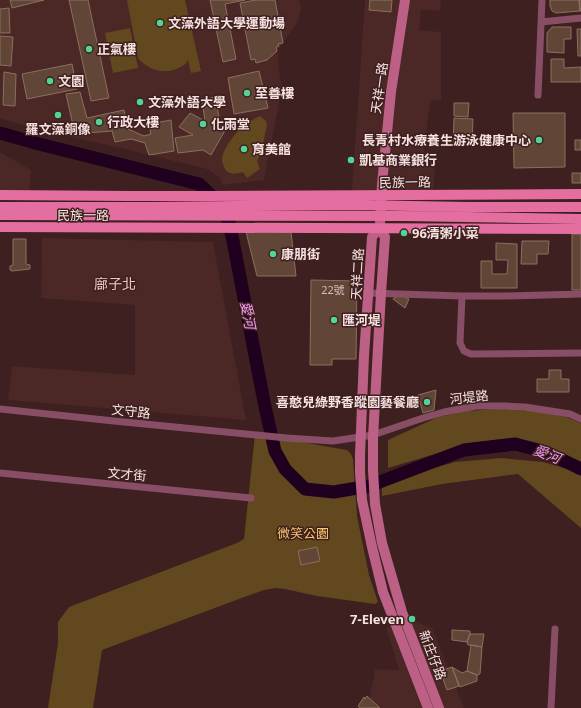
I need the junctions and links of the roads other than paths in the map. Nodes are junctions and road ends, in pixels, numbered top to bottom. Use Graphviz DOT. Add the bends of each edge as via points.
graph roads {
  1 [pos="405,0"];
  2 [pos="542,0"];
  3 [pos="581,18"];
  4 [pos="541,22"];
  5 [pos="538,95"];
  6 [pos="581,194"];
  7 [pos="0,195"];
  8 [pos="381,200"];
  9 [pos="209,206"];
  10 [pos="0,207"];
  11 [pos="581,207"];
  12 [pos="0,215"];
  13 [pos="244,216"];
  14 [pos="380,216"];
  15 [pos="581,219"];
  16 [pos="0,227"];
  17 [pos="246,228"];
  18 [pos="379,228"];
  19 [pos="581,228"];
  20 [pos="368,293"];
  21 [pos="381,293"];
  22 [pos="581,294"];
  23 [pos="462,296"];
  24 [pos="581,353"];
  25 [pos="0,408"];
  26 [pos="581,420"];
  27 [pos="373,435"];
  28 [pos="361,437"];
  29 [pos="0,473"];
  30 [pos="251,498"];
  31 [pos="402,612"];
  32 [pos="391,613"];
  33 [pos="555,628"];
  34 [pos="428,708"];
  35 [pos="439,708"];
  36 [pos="551,708"];
  1 -- 8 [label="street, 天祥一路" via="391,92"];
  2 -- 4 [label="street"];
  3 -- 4 [label="street"];
  4 -- 5 [label="street"];
  6 -- 8 [label="main road, 民族一路"];
  7 -- 9 [label="main road, 民族一路"];
  8 -- 9 [label="main road, 民族一路" via="232,201"];
  8 -- 11 [label="main road, 民族一路" via="468,207"];
  8 -- 14 [label="street, 天祥一路"];
  9 -- 10 [label="main road, 民族一路"];
  9 -- 12 [label="main road, 民族一路"];
  9 -- 13 [label="main road"];
  13 -- 14 [label="main road"];
  13 -- 17 [label="main road"];
  14 -- 15 [label="main road"];
  14 -- 18 [label="street, 天祥一路"];
  16 -- 17 [label="main road, 民族一路"];
  17 -- 18 [label="main road"];
  18 -- 19 [label="main road"];
  18 -- 20 [label="street, 天祥二路" via="372,237"];
  18 -- 21 [label="street, 天祥二路" via="385,238"];
  20 -- 21 [label="street"];
  20 -- 28 [label="street, 天祥二路"];
  21 -- 23 [label="street"];
  21 -- 27 [label="street, 天祥二路"];
  22 -- 23 [label="street"];
  23 -- 24 [label="street" via="460,343 464,351 470,354"];
  25 -- 28 [label="street, 文守路" via="287,438 333,440"];
  26 -- 27 [label="street, 河堤路" via="570,414 526,407 476,406 444,412"];
  27 -- 28 [label="street, 河堤路"];
  27 -- 31 [label="street, 天祥二路" via="374,496 382,543"];
  28 -- 32 [label="street, 天祥二路" via="362,499 381,584"];
  29 -- 30 [label="street, 文才街"];
  31 -- 35 [label="street, 新庄仔路"];
  32 -- 34 [label="street, 新庄仔路"];
  33 -- 36 [label="street"];
}
